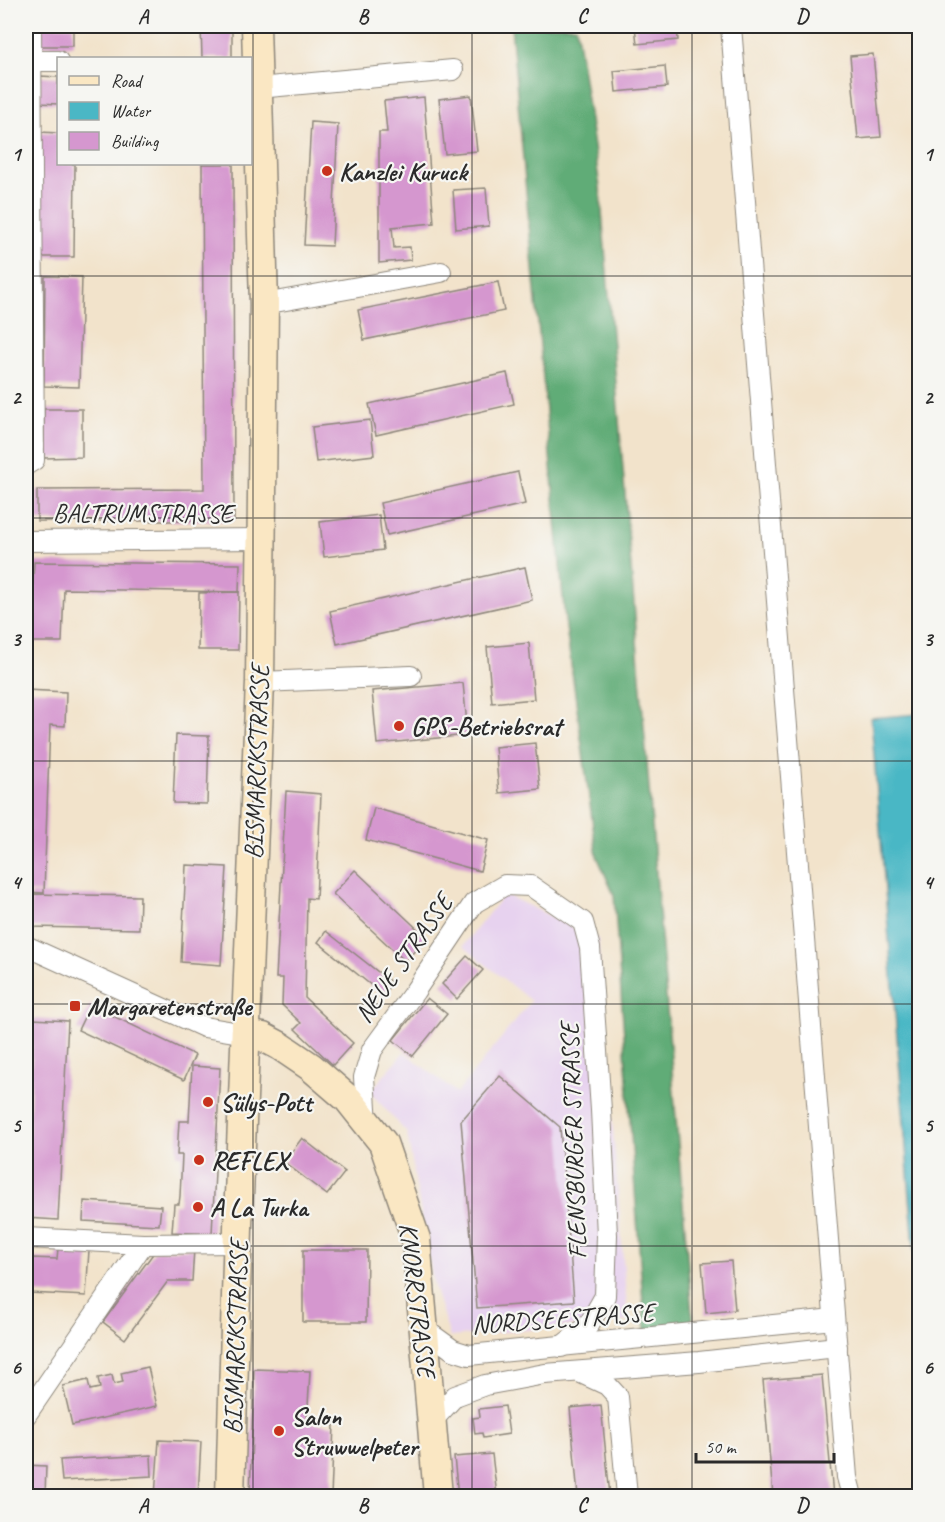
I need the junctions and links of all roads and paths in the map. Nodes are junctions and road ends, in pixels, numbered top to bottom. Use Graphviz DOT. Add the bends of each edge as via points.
graph roads {
  1 [pos="31,26"];
  2 [pos="256,26"];
  3 [pos="731,26"];
  4 [pos="28,61"];
  5 [pos="57,61"];
  6 [pos="453,70"];
  7 [pos="255,72"];
  8 [pos="441,272"];
  9 [pos="264,304"];
  10 [pos="30,463"];
  11 [pos="262,539"];
  12 [pos="26,541"];
  13 [pos="411,676"];
  14 [pos="260,682"];
  15 [pos="578,918"];
  16 [pos="26,946"];
  17 [pos="246,1034"];
  18 [pos="375,1133"];
  19 [pos="26,1238"];
  20 [pos="238,1242"];
  21 [pos="143,1244"];
  22 [pos="834,1319"];
  23 [pos="424,1329"];
  24 [pos="687,1336"];
  25 [pos="561,1347"];
  26 [pos="837,1347"];
  27 [pos="690,1363"];
  28 [pos="579,1372"];
  29 [pos="26,1415"];
  30 [pos="432,1421"];
  31 [pos="230,1497"];
  32 [pos="438,1497"];
  33 [pos="627,1497"];
  34 [pos="852,1497"];
  1 -- 4 [label="street"];
  2 -- 7 [label="main road, BISMARCKSTRASSE"];
  3 -- 22 [label="street"];
  4 -- 5 [label="street"];
  4 -- 10 [label="street"];
  6 -- 7 [label="street"];
  7 -- 9 [label="main road, BISMARCKSTRASSE"];
  8 -- 9 [label="street"];
  9 -- 11 [label="main road, BISMARCKSTRASSE"];
  11 -- 12 [label="street, BALTRUMSTRASSE"];
  11 -- 14 [label="main road, BISMARCKSTRASSE"];
  13 -- 14 [label="street"];
  14 -- 17 [label="main road, BISMARCKSTRASSE"];
  15 -- 18 [label="street, NEUE STRASSE" via="531,886 505,885 474,903 372,1050 364,1077"];
  15 -- 25 [label="street, FLENSBURGER STRASSE" via="583,922 590,948 607,1235 605,1296 588,1326"];
  16 -- 17 [label="street" via="204,1027"];
  17 -- 18 [label="main road, KNORRSTRASSE" via="280,1046 311,1067 348,1099"];
  17 -- 20 [label="main road, BISMARCKSTRASSE"];
  18 -- 23 [label="main road, KNORRSTRASSE" via="416,1239"];
  19 -- 21 [label="street"];
  20 -- 21 [label="street"];
  20 -- 31 [label="main road, BISMARCKSTRASSE"];
  21 -- 29 [label="street"];
  22 -- 24 [label="street"];
  22 -- 26 [label="street"];
  23 -- 25 [label="street, NORDSEESTRASSE" via="453,1350 469,1355"];
  23 -- 30 [label="main road, KNORRSTRASSE"];
  24 -- 25 [label="street, NORDSEESTRASSE"];
  24 -- 27 [label="street, NORDSEESTRASSE"];
  26 -- 27 [label="street"];
  26 -- 34 [label="street" via="847,1478"];
  27 -- 28 [label="street"];
  28 -- 30 [label="street" via="485,1385 455,1396"];
  28 -- 33 [label="street" via="607,1384 618,1397"];
  30 -- 32 [label="main road, KNORRSTRASSE"];
}
